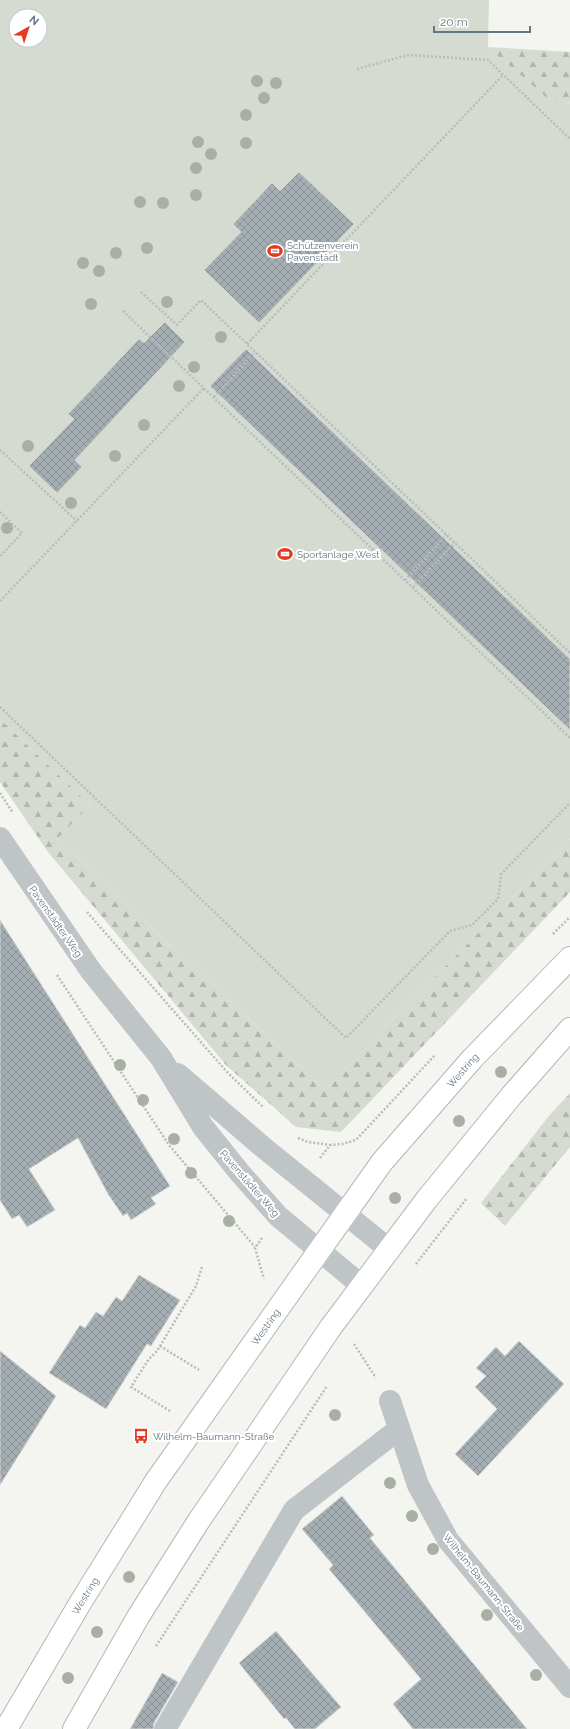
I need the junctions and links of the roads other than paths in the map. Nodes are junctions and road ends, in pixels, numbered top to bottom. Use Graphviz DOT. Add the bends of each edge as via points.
graph roads {
  1 [pos="0,838"];
  2 [pos="570,958"];
  3 [pos="570,1029"];
  4 [pos="161,1058"];
  5 [pos="345,1213"];
  6 [pos="390,1250"];
  7 [pos="318,1251"];
  8 [pos="362,1286"];
  9 [pos="390,1401"];
  10 [pos="399,1429"];
  11 [pos="570,1687"];
  12 [pos="6,1729"];
  13 [pos="74,1729"];
  14 [pos="165,1729"];
  1 -- 4 [label="street, Pavenstädter Weg" via="91,972"];
  2 -- 5 [label="main road, Westring" via="467,1065 382,1162"];
  3 -- 6 [label="main road" via="427,1199"];
  4 -- 5 [label="street, Pavenstädter Weg" via="264,1148"];
  4 -- 7 [label="street, Pavenstädter Weg" via="204,1127 240,1173 278,1216"];
  5 -- 6 [label="street, Pavenstädter Weg"];
  5 -- 7 [label="main road, Westring"];
  6 -- 8 [label="main road"];
  7 -- 8 [label="street, Pavenstädter Weg"];
  7 -- 12 [label="main road, Westring" via="156,1481"];
  8 -- 13 [label="main road" via="319,1343 198,1522 138,1617"];
  9 -- 10 [label="street, Wilhelm-Baumann-Straße"];
  10 -- 11 [label="street, Wilhelm-Baumann-Straße" via="418,1485 448,1540"];
  10 -- 14 [label="street" via="294,1510"];
}
